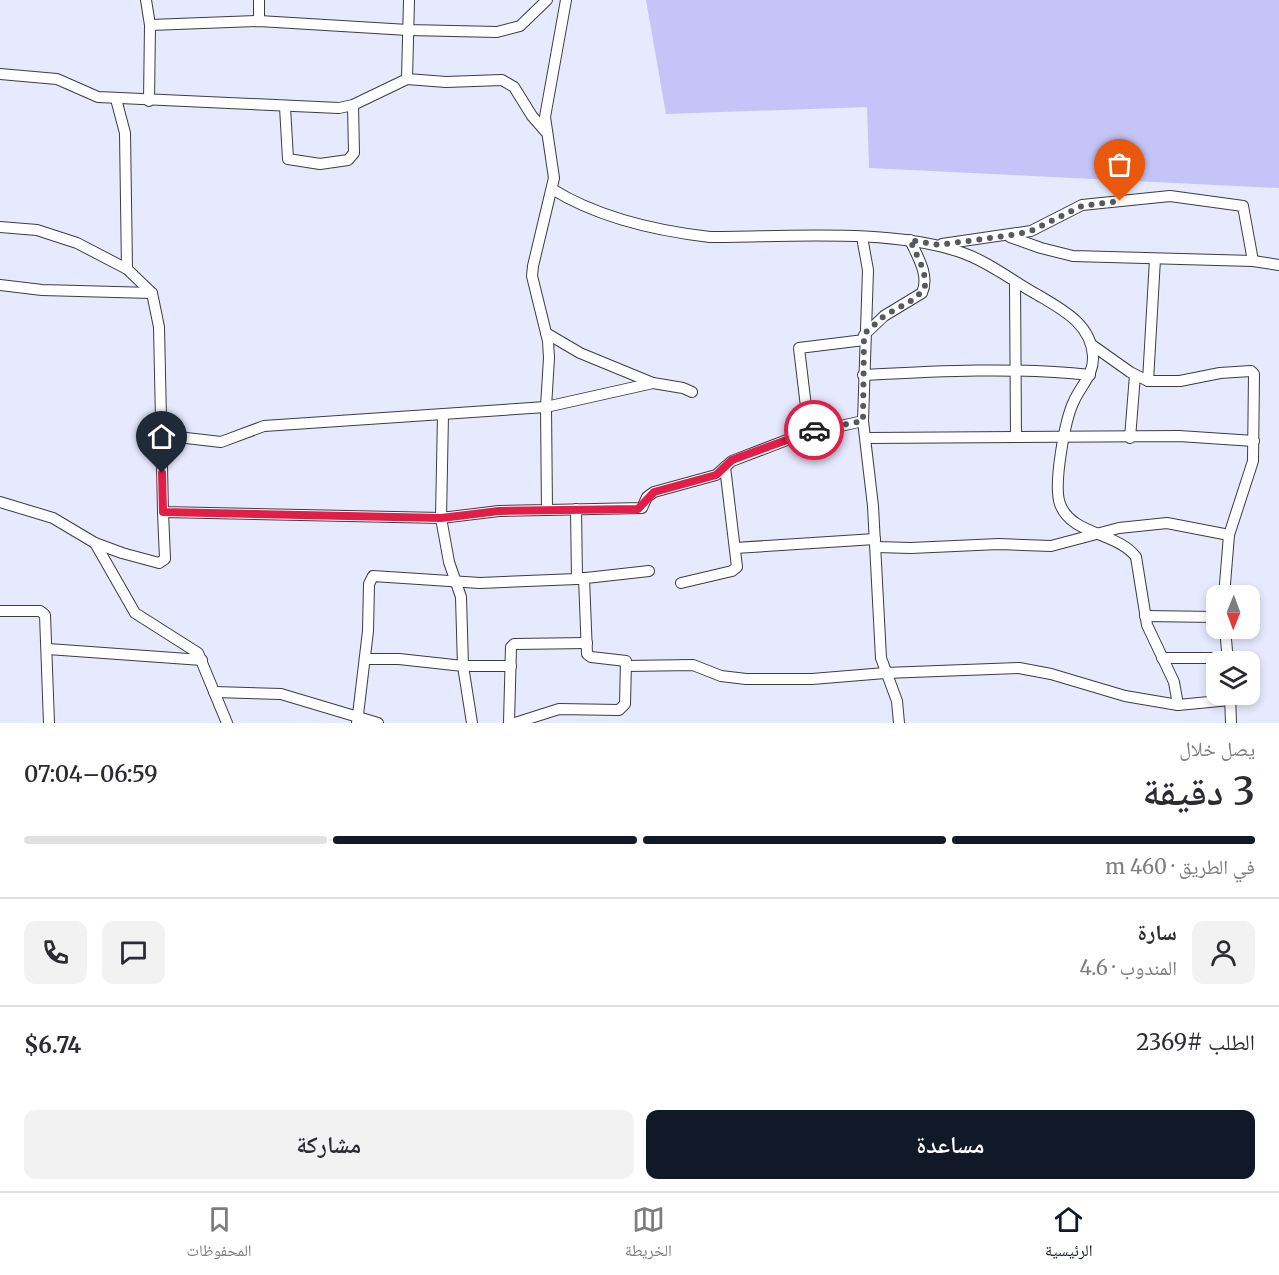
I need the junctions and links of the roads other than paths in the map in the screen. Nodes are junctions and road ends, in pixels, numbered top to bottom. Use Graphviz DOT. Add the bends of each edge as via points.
graph roads {
  1 [pos="147,0"];
  2 [pos="259,0"];
  3 [pos="409,0"];
  4 [pos="548,0"];
  5 [pos="566,0"];
  6 [pos="259,21"];
  7 [pos="150,25"];
  8 [pos="408,30"];
  9 [pos="0,74"];
  10 [pos="407,79"];
  11 [pos="116,99"];
  12 [pos="149,101"];
  13 [pos="353,105"];
  14 [pos="285,106"];
  15 [pos="545,131"];
  16 [pos="552,189"];
  17 [pos="0,227"];
  18 [pos="1007,236"];
  19 [pos="862,237"];
  20 [pos="910,240"];
  21 [pos="939,245"];
  22 [pos="1155,258"];
  23 [pos="1253,261"];
  24 [pos="1279,265"];
  25 [pos="127,269"];
  26 [pos="1015,282"];
  27 [pos="0,285"];
  28 [pos="152,293"];
  29 [pos="546,333"];
  30 [pos="864,337"];
  31 [pos="1092,345"];
  32 [pos="1015,370"];
  33 [pos="863,375"];
  34 [pos="1090,375"];
  35 [pos="1136,375"];
  36 [pos="1148,381"];
  37 [pos="653,383"];
  38 [pos="692,392"];
  39 [pos="546,407"];
  40 [pos="443,415"];
  41 [pos="863,421"];
  42 [pos="808,432"];
  43 [pos="160,435"];
  44 [pos="1016,437"];
  45 [pos="1065,437"];
  46 [pos="866,438"];
  47 [pos="1130,438"];
  48 [pos="1254,441"];
  49 [pos="725,467"];
  50 [pos="0,501"];
  51 [pos="576,509"];
  52 [pos="547,510"];
  53 [pos="163,512"];
  54 [pos="441,518"];
  55 [pos="1099,533"];
  56 [pos="1228,535"];
  57 [pos="95,543"];
  58 [pos="875,543"];
  59 [pos="735,548"];
  60 [pos="649,571"];
  61 [pos="581,578"];
  62 [pos="457,580"];
  63 [pos="681,583"];
  64 [pos="1225,585"];
  65 [pos="0,611"];
  66 [pos="1146,616"];
  67 [pos="1206,617"];
  68 [pos="587,644"];
  69 [pos="48,649"];
  70 [pos="1162,658"];
  71 [pos="365,659"];
  72 [pos="1206,659"];
  73 [pos="202,660"];
  74 [pos="463,666"];
  75 [pos="511,666"];
  76 [pos="626,666"];
  77 [pos="885,673"];
  78 [pos="214,692"];
  79 [pos="1206,701"];
  80 [pos="1178,705"];
  81 [pos="1230,705"];
  82 [pos="358,719"];
  83 [pos="50,723"];
  84 [pos="227,723"];
  85 [pos="378,723"];
  86 [pos="472,723"];
  87 [pos="509,723"];
  88 [pos="515,723"];
  89 [pos="899,723"];
  90 [pos="1231,723"];
  1 -- 7 [label="street"];
  2 -- 6 [label="street"];
  3 -- 8 [label="street"];
  4 -- 8 [label="street" via="520,26 510,30"];
  5 -- 15 [label="street"];
  6 -- 7 [label="street"];
  6 -- 8 [label="street"];
  7 -- 12 [label="street"];
  8 -- 10 [label="street"];
  9 -- 11 [label="street" via="57,80 89,95"];
  10 -- 13 [label="street"];
  10 -- 15 [label="street" via="502,80 514,87"];
  11 -- 12 [label="street"];
  11 -- 25 [label="street" via="125,134"];
  12 -- 14 [label="street"];
  13 -- 14 [label="street"];
  13 -- 14 [label="street" via="354,153 348,160 320,164 286,156"];
  15 -- 16 [label="street" via="553,163"];
  16 -- 19 [label="street" via="587,206 685,234"];
  16 -- 29 [label="street" via="532,266"];
  17 -- 25 [label="street" via="55,235"];
  18 -- 21 [label="street"];
  18 -- 22 [label="street" via="1073,256"];
  18 -- 23 [label="street" via="1031,231 1082,206 1170,196 1243,206"];
  19 -- 20 [label="street"];
  19 -- 30 [label="street" via="868,270"];
  20 -- 21 [label="street"];
  20 -- 30 [label="street" via="924,271 925,287 922,293 884,316"];
  21 -- 26 [label="street" via="967,254"];
  22 -- 23 [label="street"];
  22 -- 36 [label="street"];
  23 -- 24 [label="street"];
  25 -- 28 [label="street"];
  26 -- 31 [label="street" via="1077,321"];
  26 -- 32 [label="street"];
  27 -- 28 [label="street"];
  28 -- 43 [label="street" via="159,327"];
  29 -- 37 [label="street" via="580,353"];
  29 -- 39 [label="street"];
  30 -- 33 [label="street"];
  30 -- 42 [label="street" via="799,348"];
  31 -- 34 [label="street"];
  31 -- 35 [label="street"];
  32 -- 33 [label="street"];
  32 -- 34 [label="street"];
  32 -- 44 [label="street"];
  33 -- 41 [label="street"];
  34 -- 45 [label="street" via="1072,407"];
  35 -- 36 [label="street"];
  35 -- 47 [label="street"];
  36 -- 48 [label="street" via="1180,381 1251,371 1256,378"];
  37 -- 38 [label="street"];
  37 -- 39 [label="street"];
  39 -- 40 [label="street"];
  39 -- 52 [label="street"];
  40 -- 43 [label="street" via="264,426 221,442"];
  40 -- 54 [label="street"];
  41 -- 42 [label="street"];
  41 -- 46 [label="street"];
  42 -- 49 [label="street" via="732,460"];
  43 -- 53 [label="street"];
  44 -- 45 [label="street"];
  44 -- 46 [label="street"];
  45 -- 47 [label="street"];
  45 -- 55 [label="street" via="1057,489 1059,503 1074,523"];
  46 -- 58 [label="street"];
  47 -- 48 [label="street" via="1197,436"];
  48 -- 56 [label="street" via="1251,471"];
  49 -- 51 [label="street" via="716,475 654,492 642,508"];
  49 -- 59 [label="street"];
  50 -- 57 [label="street" via="52,518"];
  51 -- 52 [label="street"];
  51 -- 61 [label="street"];
  52 -- 54 [label="street"];
  53 -- 54 [label="street"];
  53 -- 57 [label="street" via="163,562"];
  54 -- 62 [label="street" via="449,562"];
  55 -- 56 [label="street" via="1167,523"];
  55 -- 58 [label="street" via="1051,546 911,548"];
  55 -- 66 [label="street" via="1136,557"];
  56 -- 64 [label="street"];
  57 -- 73 [label="street" via="135,613 192,648"];
  58 -- 59 [label="street"];
  58 -- 77 [label="street"];
  59 -- 63 [label="street" via="735,570"];
  60 -- 61 [label="street"];
  61 -- 62 [label="street" via="480,583"];
  61 -- 68 [label="street"];
  62 -- 71 [label="street" via="373,576 369,585"];
  62 -- 74 [label="street"];
  65 -- 69 [label="street" via="40,611 47,621"];
  66 -- 67 [label="street"];
  66 -- 70 [label="street"];
  68 -- 75 [label="street" via="518,643 511,647"];
  68 -- 76 [label="street" via="589,656 624,659"];
  69 -- 73 [label="street"];
  69 -- 83 [label="street"];
  70 -- 72 [label="street"];
  70 -- 80 [label="street" via="1174,682"];
  71 -- 74 [label="street"];
  71 -- 82 [label="street"];
  73 -- 78 [label="street"];
  74 -- 75 [label="street"];
  74 -- 86 [label="street"];
  75 -- 87 [label="street"];
  76 -- 77 [label="street" via="693,665 746,680"];
  76 -- 88 [label="street" via="623,709 559,709"];
  77 -- 80 [label="street" via="1035,670 1103,691"];
  77 -- 89 [label="street" via="894,691"];
  78 -- 82 [label="street" via="281,694"];
  78 -- 84 [label="street"];
  79 -- 80 [label="street"];
  81 -- 90 [label="street"];
  82 -- 85 [label="street"];
}
